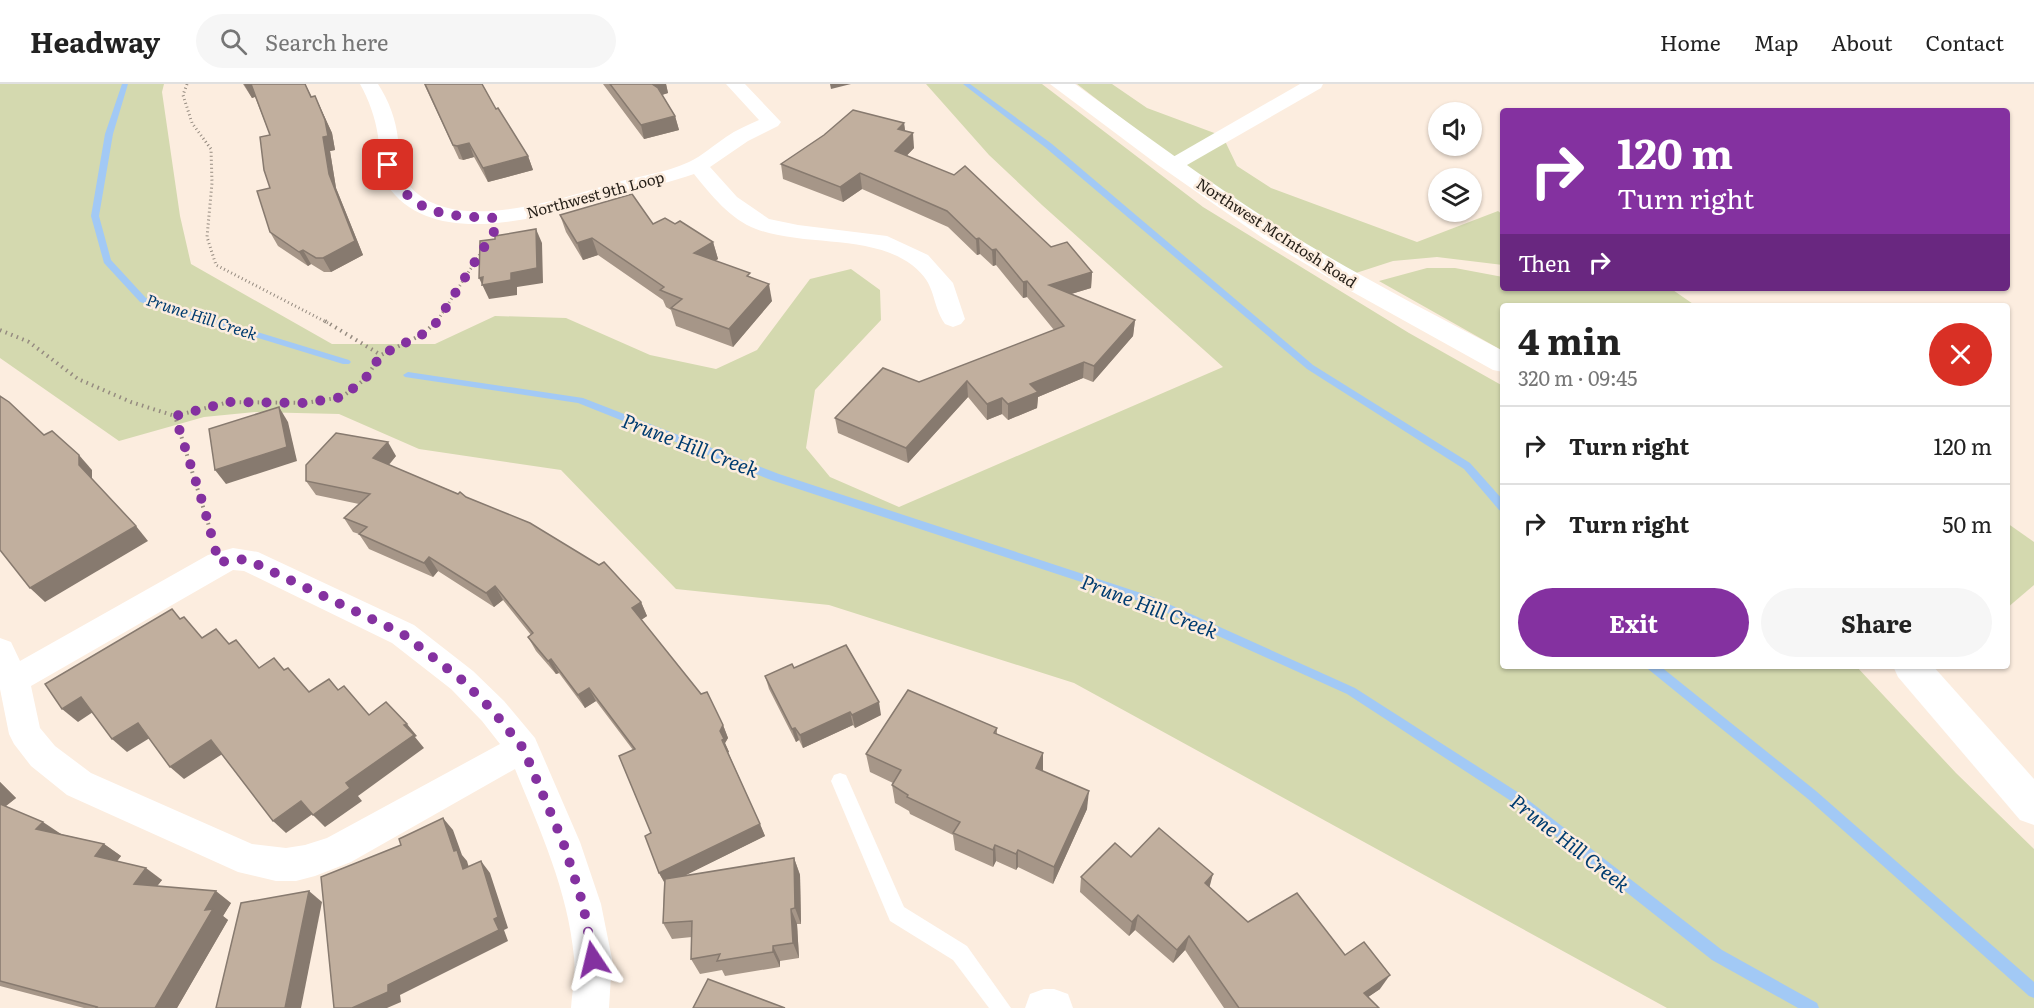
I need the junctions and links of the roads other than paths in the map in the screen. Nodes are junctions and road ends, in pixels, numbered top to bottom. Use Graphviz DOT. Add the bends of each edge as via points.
graph roads {
  1 [pos="369,84"];
  2 [pos="735,84"];
  3 [pos="1061,84"];
  4 [pos="1314,84"];
  5 [pos="1173,165"];
  6 [pos="698,166"];
  7 [pos="953,319"];
  8 [pos="1500,361"];
  9 [pos="7,666"];
  10 [pos="1914,669"];
  11 [pos="523,748"];
  12 [pos="840,781"];
  13 [pos="2034,807"];
  14 [pos="590,1008"];
  15 [pos="1001,1008"];
  16 [pos="1044,1008"];
  17 [pos="1054,1008"];
  1 -- 6 [label="street, Northwest 9th Loop" via="382,111 388,136 388,165 396,183 411,200 430,210 496,218 541,211"];
  2 -- 6 [label="street, Northwest 9th Loop" via="771,122 732,141"];
  3 -- 5 [label="street, Northwest McIntosh Road"];
  4 -- 5 [label="street"];
  5 -- 8 [label="street, Northwest McIntosh Road" via="1334,270"];
  6 -- 7 [label="street" via="729,202 762,224 887,243 920,260 942,283"];
  9 -- 11 [label="street" via="219,563 248,560 403,634 462,680"];
  9 -- 11 [label="street" via="25,734 43,756 78,784 250,860 278,866 308,862 339,850"];
  10 -- 13 [label="street"];
  11 -- 14 [label="street" via="563,842 583,904 593,959"];
  12 -- 15 [label="lane" via="897,914 960,952"];
  16 -- 17 [label="street"];
}
